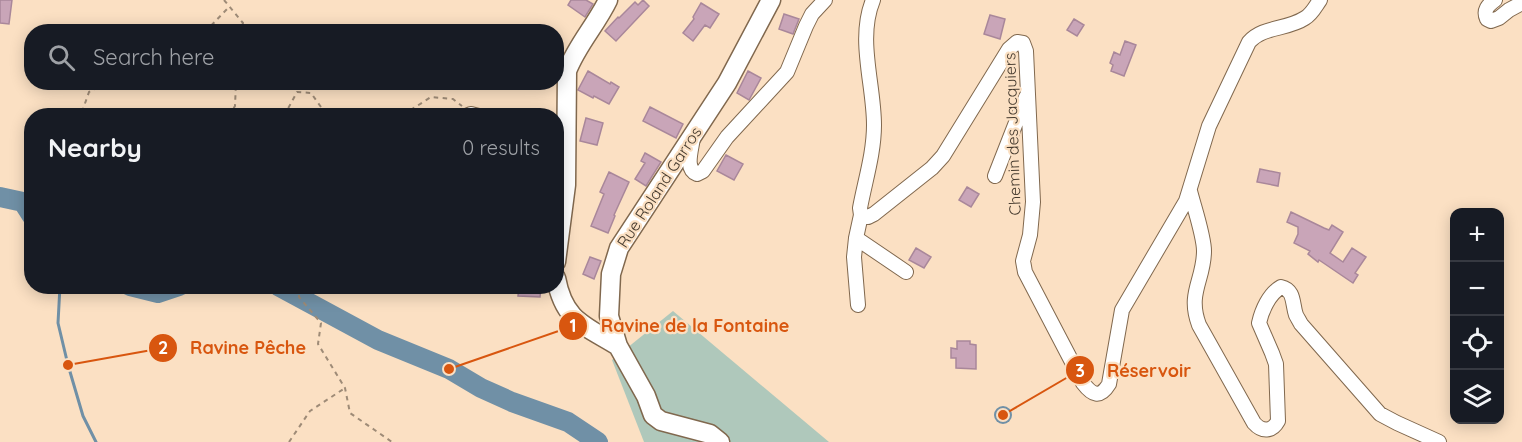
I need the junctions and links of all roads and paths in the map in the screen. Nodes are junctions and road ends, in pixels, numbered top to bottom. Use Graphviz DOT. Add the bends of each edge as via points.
graph roads {
  1 [pos="224,0"];
  2 [pos="608,0"];
  3 [pos="771,0"];
  4 [pos="825,0"];
  5 [pos="873,0"];
  6 [pos="1320,0"];
  7 [pos="1495,0"];
  8 [pos="1522,3"];
  9 [pos="229,7"];
  10 [pos="213,24"];
  11 [pos="243,24"];
  12 [pos="93,90"];
  13 [pos="236,90"];
  14 [pos="1028,91"];
  15 [pos="83,108"];
  16 [pos="234,108"];
  17 [pos="288,108"];
  18 [pos="321,108"];
  19 [pos="414,108"];
  20 [pos="464,108"];
  21 [pos="564,120"];
  22 [pos="694,132"];
  23 [pos="564,166"];
  24 [pos="995,176"];
  25 [pos="1190,191"];
  26 [pos="564,206"];
  27 [pos="861,215"];
  28 [pos="856,238"];
  29 [pos="906,272"];
  30 [pos="299,294"];
  31 [pos="561,294"];
  32 [pos="858,305"];
  33 [pos="618,346"];
  34 [pos="345,388"];
  35 [pos="290,442"];
  36 [pos="392,442"];
  37 [pos="720,442"];
  38 [pos="1439,442"];
  1 -- 9 [label="path"];
  2 -- 21 [label="main road" via="567,71"];
  3 -- 22 [label="main road, Rue Roland Garros" via="727,83"];
  4 -- 22 [label="street" via="809,20 787,72 697,174 689,166"];
  5 -- 27 [label="street" via="866,38 874,128"];
  6 -- 25 [label="street" via="1305,18 1262,32 1248,42 1209,126"];
  7 -- 8 [label="street" via="1485,13 1491,21"];
  9 -- 10 [label="path"];
  9 -- 11 [label="path"];
  12 -- 15 [label="path"];
  13 -- 16 [label="path"];
  14 -- 24 [label="street"];
  14 -- 25 [label="street, Chemin des Jacquiers" via="1034,202 1023,261 1025,272 1090,392 1100,394 1109,384 1122,310"];
  14 -- 27 [label="street, Chemin des Jacquiers" via="1026,47 1017,42 943,156 874,214"];
  17 -- 18 [label="path" via="297,92 311,93"];
  19 -- 20 [label="path" via="431,97 453,99"];
  22 -- 33 [label="main road, Rue Roland Garros" via="619,248 611,274 609,316"];
  23 -- 26 [label="main road"];
  25 -- 38 [label="street" via="1204,246 1195,315 1254,423 1266,430 1278,421 1276,364 1259,323 1262,310 1281,286 1291,293 1300,324 1380,414"];
  27 -- 28 [label="street"];
  28 -- 29 [label="street"];
  28 -- 32 [label="street"];
  30 -- 34 [label="path" via="321,322 318,345"];
  31 -- 33 [label="main road" via="576,321"];
  33 -- 37 [label="main road, Rue Roland Garros" via="646,396 652,415 710,434"];
  34 -- 35 [label="path" via="310,411"];
  34 -- 36 [label="path" via="350,413"];
}
